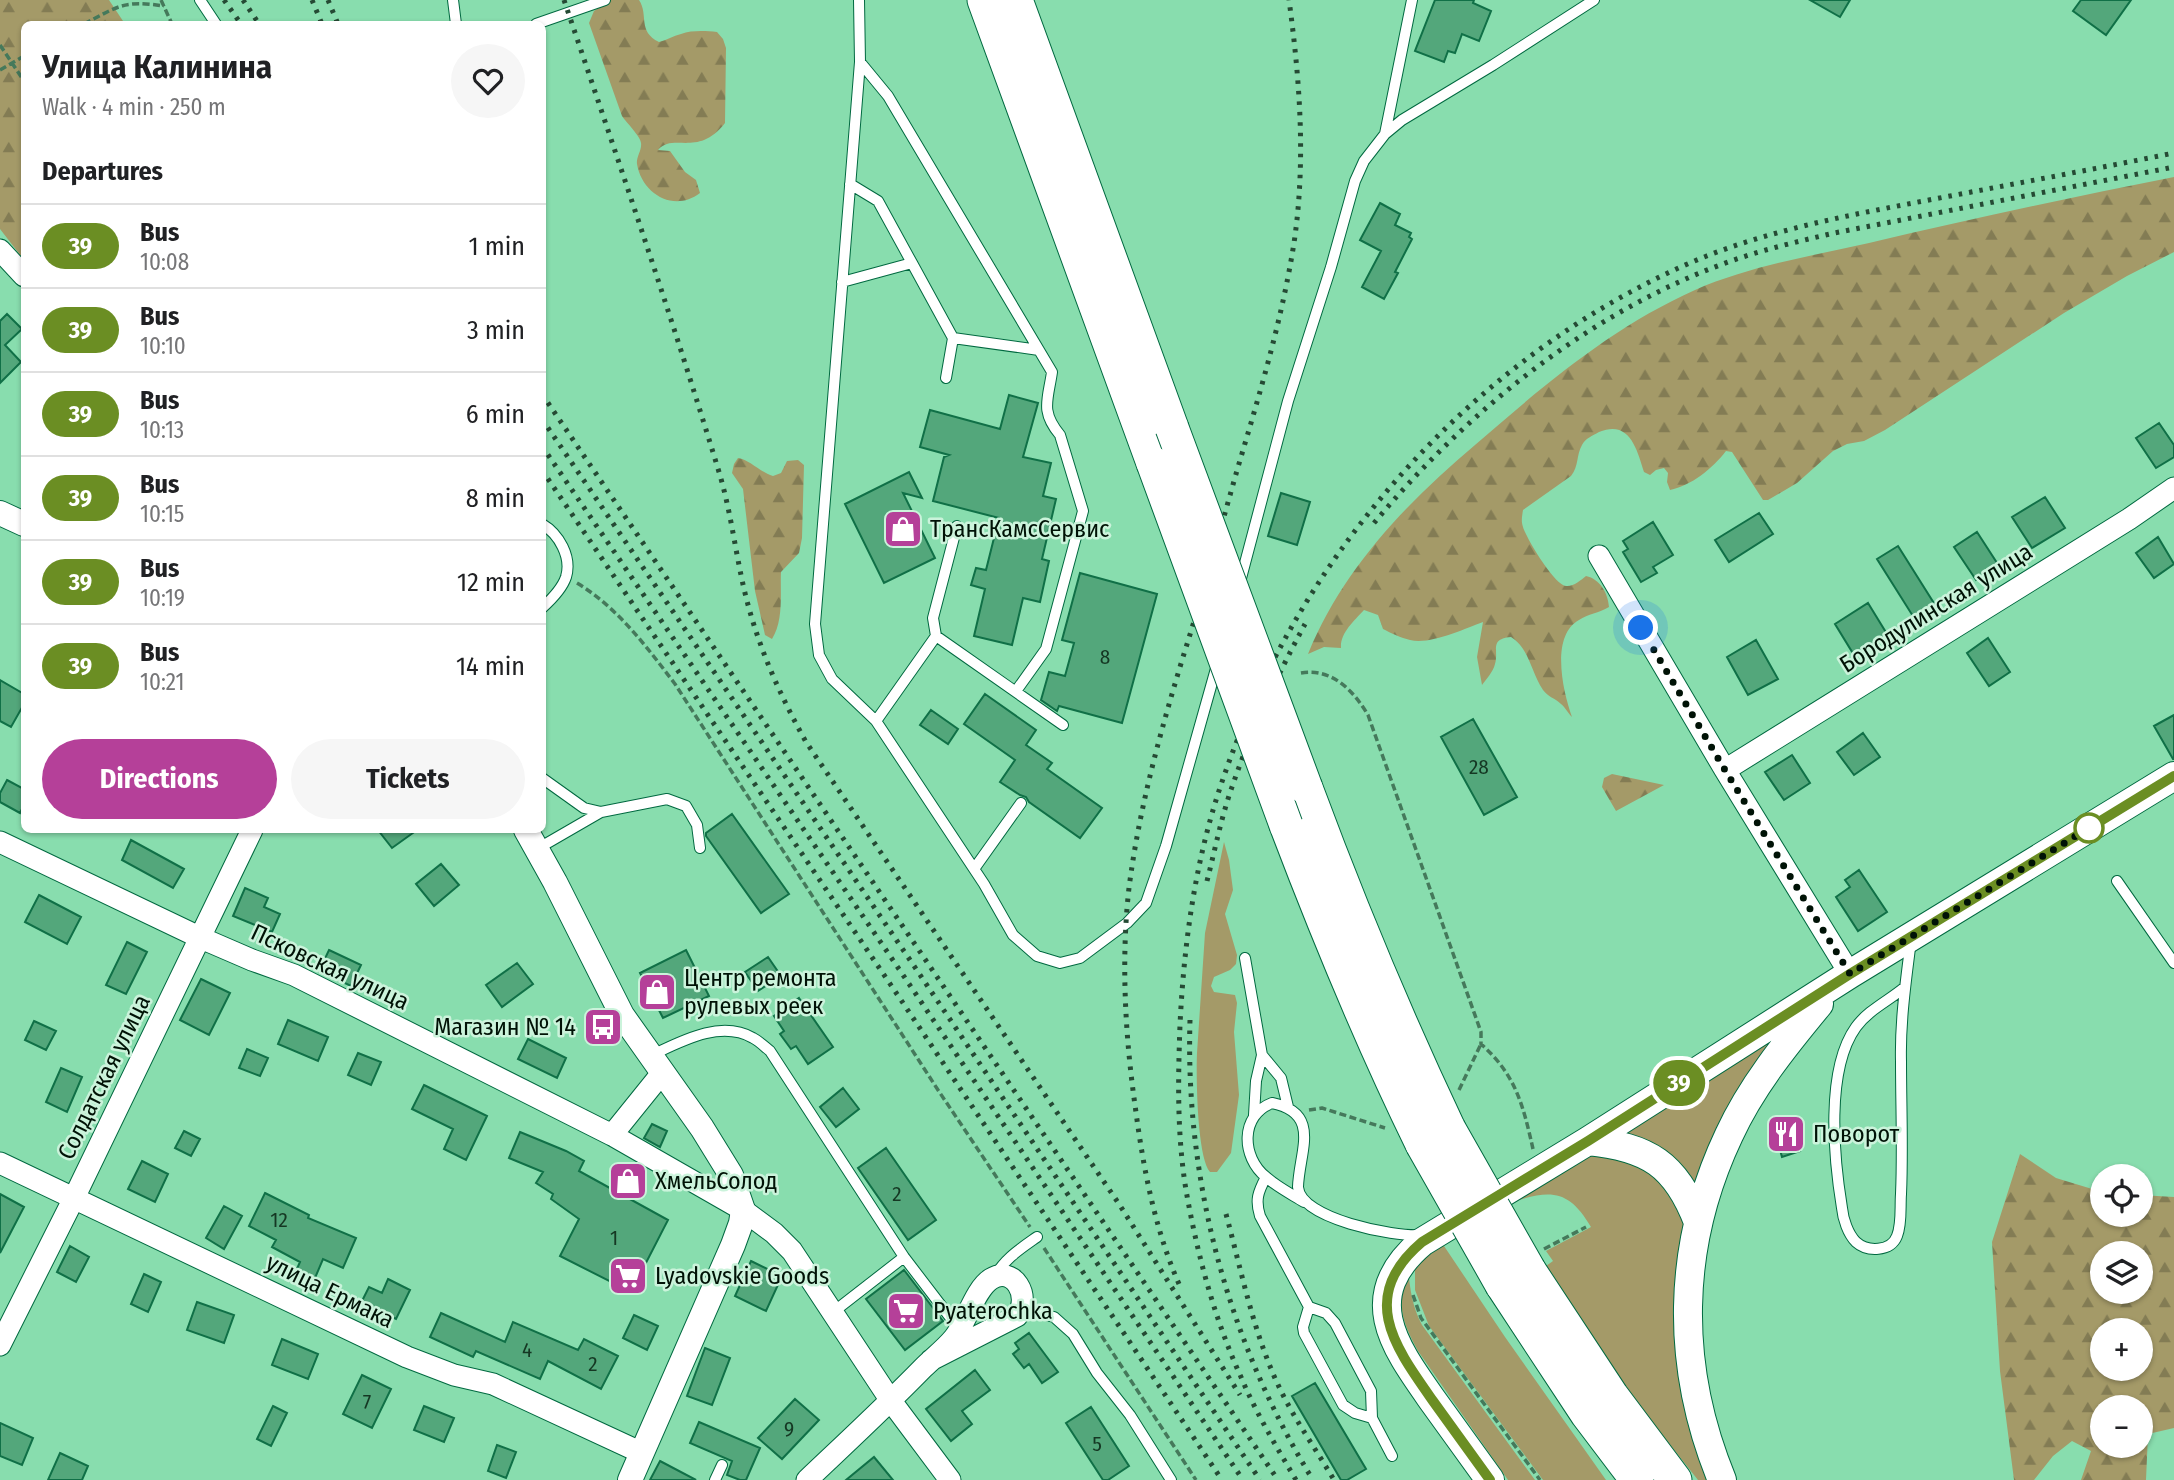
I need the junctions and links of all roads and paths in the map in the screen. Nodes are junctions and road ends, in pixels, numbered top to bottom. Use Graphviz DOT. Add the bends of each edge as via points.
graph roads {
  1 [pos="161,0"];
  2 [pos="200,0"];
  3 [pos="453,0"];
  4 [pos="605,0"];
  5 [pos="859,0"];
  6 [pos="984,0"];
  7 [pos="1016,0"];
  8 [pos="1412,0"];
  9 [pos="1594,0"];
  10 [pos="164,6"];
  11 [pos="90,21"];
  12 [pos="171,21"];
  13 [pos="214,21"];
  14 [pos="456,21"];
  15 [pos="545,21"];
  16 [pos="0,45"];
  17 [pos="21,58"];
  18 [pos="12,62"];
  19 [pos="860,62"];
  20 [pos="0,70"];
  21 [pos="21,76"];
  22 [pos="1385,134"];
  23 [pos="850,184"];
  24 [pos="0,250"];
  25 [pos="912,263"];
  26 [pos="21,273"];
  27 [pos="842,282"];
  28 [pos="953,338"];
  29 [pos="1039,349"];
  30 [pos="946,378"];
  31 [pos="2174,488"];
  32 [pos="0,513"];
  33 [pos="21,523"];
  34 [pos="957,526"];
  35 [pos="546,527"];
  36 [pos="1599,556"];
  37 [pos="566,576"];
  38 [pos="546,604"];
  39 [pos="1230,617"];
  40 [pos="1226,630"];
  41 [pos="936,636"];
  42 [pos="1301,673"];
  43 [pos="1016,691"];
  44 [pos="876,721"];
  45 [pos="1063,725"];
  46 [pos="1725,770"];
  47 [pos="2174,776"];
  48 [pos="546,781"];
  49 [pos="1021,803"];
  50 [pos="601,812"];
  51 [pos="251,833"];
  52 [pos="531,839"];
  53 [pos="0,842"];
  54 [pos="700,848"];
  55 [pos="974,869"];
  56 [pos="2117,881"];
  57 [pos="1912,937"];
  58 [pos="201,938"];
  59 [pos="1245,958"];
  60 [pos="2174,963"];
  61 [pos="1843,979"];
  62 [pos="1905,987"];
  63 [pos="1480,1044"];
  64 [pos="1262,1055"];
  65 [pos="656,1065"];
  66 [pos="1456,1096"];
  67 [pos="1288,1107"];
  68 [pos="1322,1108"];
  69 [pos="1254,1115"];
  70 [pos="1391,1130"];
  71 [pos="612,1135"];
  72 [pos="1436,1136"];
  73 [pos="1588,1141"];
  74 [pos="1534,1151"];
  75 [pos="0,1163"];
  76 [pos="1266,1177"];
  77 [pos="74,1198"];
  78 [pos="1304,1202"];
  79 [pos="743,1210"];
  80 [pos="1698,1222"];
  81 [pos="1586,1227"];
  82 [pos="1435,1234"];
  83 [pos="1037,1237"];
  84 [pos="904,1257"];
  85 [pos="1524,1269"];
  86 [pos="994,1278"];
  87 [pos="1412,1288"];
  88 [pos="1309,1307"];
  89 [pos="832,1312"];
  90 [pos="1017,1316"];
  91 [pos="959,1329"];
  92 [pos="0,1345"];
  93 [pos="930,1360"];
  94 [pos="891,1401"];
  95 [pos="1372,1418"];
  96 [pos="642,1453"];
  97 [pos="1392,1456"];
  98 [pos="722,1465"];
  99 [pos="630,1480"];
  100 [pos="715,1480"];
  101 [pos="807,1480"];
  102 [pos="950,1480"];
  103 [pos="1171,1480"];
  104 [pos="1196,1480"];
  105 [pos="1490,1480"];
  106 [pos="1540,1480"];
  107 [pos="1637,1480"];
  108 [pos="1675,1480"];
  109 [pos="1722,1480"];
  1 -- 10 [label="path"];
  2 -- 13 [label="lane"];
  3 -- 14 [label="lane"];
  4 -- 15 [label="lane"];
  5 -- 19 [label="lane"];
  6 -- 72 [label="highway, bridge" via="1286,825 1361,1013"];
  7 -- 72 [label="highway, bridge" via="1306,788 1363,939 1413,1053"];
  8 -- 22 [label="lane"];
  9 -- 22 [label="lane"];
  10 -- 11 [label="path" via="122,4"];
  10 -- 12 [label="path"];
  16 -- 18 [label="path"];
  17 -- 18 [label="path"];
  18 -- 20 [label="path"];
  18 -- 21 [label="path"];
  19 -- 23 [label="lane"];
  19 -- 29 [label="lane" via="888,96"];
  22 -- 39 [label="lane" via="1355,181 1288,401"];
  23 -- 25 [label="lane" via="878,201"];
  23 -- 27 [label="lane"];
  24 -- 26 [label="street"];
  25 -- 27 [label="lane"];
  25 -- 28 [label="lane"];
  27 -- 44 [label="lane" via="814,624 819,655 832,679"];
  28 -- 29 [label="lane"];
  28 -- 30 [label="lane"];
  29 -- 43 [label="lane" via="1052,372 1046,412 1060,435 1083,511 1046,649"];
  31 -- 46 [label="street, Бородулинская улица"];
  32 -- 33 [label="street"];
  34 -- 41 [label="lane" via="933,618"];
  35 -- 37 [label="lane" via="564,548"];
  36 -- 46 [label="street"];
  37 -- 38 [label="lane"];
  37 -- 83 [label="path" via="608,605 676,684"];
  40 -- 55 [label="lane" via="1166,846 1139,912 1080,958 1060,963 1037,956 1013,935"];
  41 -- 43 [label="lane"];
  41 -- 44 [label="lane"];
  42 -- 63 [label="path" via="1322,672 1333,677 1353,692 1368,715 1481,1032"];
  43 -- 45 [label="lane"];
  44 -- 55 [label="lane"];
  46 -- 61 [label="street"];
  47 -- 57 [label="main road"];
  48 -- 50 [label="lane" via="584,808"];
  49 -- 55 [label="lane"];
  50 -- 52 [label="lane"];
  50 -- 54 [label="lane" via="667,799 686,806 697,825"];
  51 -- 58 [label="street, Солдатская улица"];
  52 -- 65 [label="street" via="622,1015"];
  53 -- 58 [label="street, Псковская улица"];
  56 -- 60 [label="lane"];
  57 -- 61 [label="main road"];
  57 -- 62 [label="lane"];
  58 -- 71 [label="street, Псковская улица" via="294,975"];
  58 -- 77 [label="street, Солдатская улица"];
  59 -- 64 [label="lane"];
  61 -- 73 [label="main road"];
  61 -- 80 [label="main road" via="1776,1058 1742,1109"];
  62 -- 62 [label="lane" via="1856,1026 1845,1047 1838,1080 1834,1143 1842,1213 1853,1240 1871,1249 1892,1242 1899,1227"];
  63 -- 66 [label="path"];
  63 -- 74 [label="path" via="1514,1083"];
  64 -- 67 [label="lane" via="1281,1078"];
  64 -- 69 [label="lane"];
  65 -- 71 [label="street"];
  65 -- 79 [label="street" via="721,1157"];
  65 -- 84 [label="lane" via="683,1040 709,1032 734,1031 753,1037 770,1051"];
  67 -- 69 [label="lane" via="1272,1103"];
  67 -- 78 [label="lane" via="1304,1131 1297,1187"];
  68 -- 70 [label="path"];
  69 -- 76 [label="lane" via="1248,1144"];
  71 -- 79 [label="street, Псковская улица"];
  72 -- 85 [label="highway, bridge"];
  73 -- 80 [label="main road" via="1623,1146 1661,1164 1681,1185"];
  73 -- 82 [label="main road"];
  75 -- 77 [label="street, улица Ермака"];
  76 -- 78 [label="lane"];
  76 -- 88 [label="lane" via="1256,1204"];
  77 -- 92 [label="street, Солдатская улица"];
  77 -- 96 [label="street, улица Ермака" via="407,1357 493,1384"];
  78 -- 82 [label="lane" via="1362,1228 1402,1235"];
  79 -- 89 [label="street, Псковская улица" via="792,1251"];
  79 -- 96 [label="street" via="733,1245"];
  80 -- 109 [label="main road" via="1687,1307 1689,1359 1701,1423"];
  81 -- 85 [label="path"];
  82 -- 105 [label="main road" via="1397,1270 1388,1295 1388,1324 1402,1356"];
  83 -- 86 [label="lane" via="1001,1265"];
  83 -- 104 [label="path"];
  84 -- 89 [label="lane"];
  84 -- 91 [label="lane"];
  85 -- 107 [label="highway" via="1587,1414"];
  85 -- 108 [label="highway"];
  86 -- 90 [label="street" via="1008,1278 1021,1287 1023,1303"];
  86 -- 91 [label="street" via="982,1289"];
  87 -- 106 [label="path" via="1421,1318"];
  88 -- 95 [label="lane" via="1326,1313 1335,1324 1371,1391"];
  88 -- 95 [label="lane" via="1304,1333 1339,1399 1349,1410"];
  89 -- 94 [label="street, Псковская улица"];
  90 -- 93 [label="street"];
  90 -- 103 [label="lane" via="1054,1317 1073,1334"];
  91 -- 93 [label="street"];
  93 -- 94 [label="street"];
  94 -- 101 [label="street"];
  94 -- 102 [label="street, Псковская улица"];
  95 -- 97 [label="lane"];
  96 -- 99 [label="street"];
  98 -- 100 [label="lane"];
}
